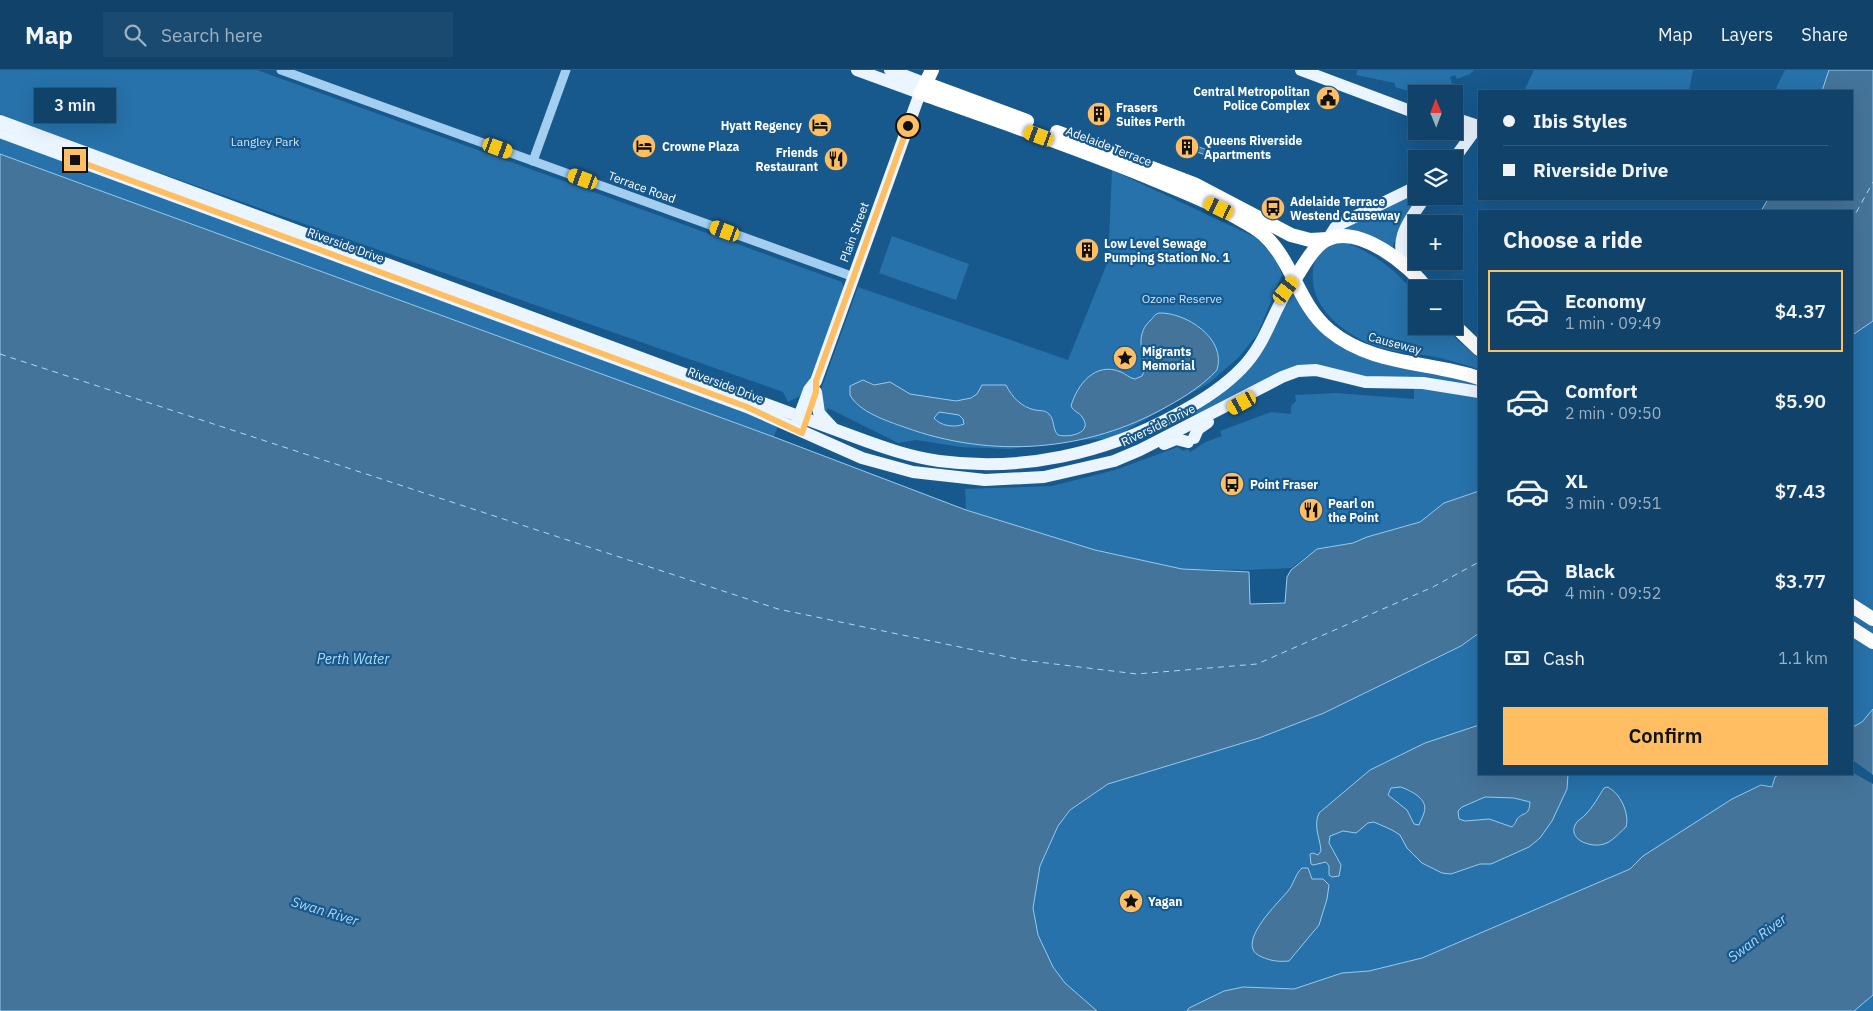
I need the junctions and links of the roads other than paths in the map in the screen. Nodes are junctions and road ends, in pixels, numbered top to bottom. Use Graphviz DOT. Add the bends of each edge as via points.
graph roads {
  1 [pos="281,70"];
  2 [pos="566,70"];
  3 [pos="857,70"];
  4 [pos="890,70"];
  5 [pos="932,70"];
  6 [pos="1301,70"];
  7 [pos="1324,70"];
  8 [pos="923,82"];
  9 [pos="1408,101"];
  10 [pos="1408,110"];
  11 [pos="0,121"];
  12 [pos="1465,129"];
  13 [pos="0,132"];
  14 [pos="1450,150"];
  15 [pos="1457,150"];
  16 [pos="533,161"];
  17 [pos="1408,191"];
  18 [pos="1420,205"];
  19 [pos="1328,239"];
  20 [pos="1413,272"];
  21 [pos="854,277"];
  22 [pos="1294,280"];
  23 [pos="1420,280"];
  24 [pos="1463,334"];
  25 [pos="1478,349"];
  26 [pos="1478,378"];
  27 [pos="814,388"];
  28 [pos="1478,392"];
  29 [pos="1249,394"];
  30 [pos="776,407"];
  31 [pos="803,417"];
  32 [pos="834,430"];
  33 [pos="798,431"];
  34 [pos="1140,450"];
  35 [pos="1853,606"];
  36 [pos="1873,619"];
  37 [pos="1853,629"];
  38 [pos="1873,642"];
  1 -- 16 [label="street, Terrace Road"];
  2 -- 16 [label="street"];
  3 -- 8 [label="main road, Adelaide Terrace"];
  4 -- 8 [label="main road, Adelaide Terrace"];
  5 -- 8 [label="highway, Plain Street"];
  6 -- 10 [label="main road"];
  7 -- 9 [label="main road"];
  8 -- 19 [label="highway, Adelaide Terrace" via="1194,184 1291,235 1310,240"];
  8 -- 21 [label="main road, Plain Street"];
  8 -- 22 [label="highway, Adelaide Terrace" via="1231,214 1262,233 1279,253"];
  11 -- 30 [label="main road, Riverside Drive"];
  12 -- 14 [label="main road"];
  12 -- 15 [label="main road"];
  13 -- 33 [label="main road, Riverside Drive" via="747,407"];
  16 -- 21 [label="street, Terrace Road"];
  17 -- 19 [label="main road" via="1342,223"];
  18 -- 20 [label="main road" via="1406,227 1400,247"];
  19 -- 20 [label="highway" via="1345,236 1369,243"];
  19 -- 22 [label="highway" via="1319,245"];
  20 -- 23 [label="highway"];
  21 -- 27 [label="main road, Plain Street"];
  22 -- 26 [label="highway, Causeway" via="1319,320 1361,350"];
  22 -- 32 [label="main road, Riverside Drive" via="1254,354 1241,370 1191,406 1152,428 1103,447 1051,459 983,465 916,457"];
  24 -- 25 [label="highway"];
  27 -- 30 [label="main road" via="796,403"];
  27 -- 31 [label="main road, Plain Street"];
  27 -- 32 [label="main road" via="819,413"];
  28 -- 29 [label="main road, Riverside Drive" via="1423,382 1365,382 1308,370 1289,374"];
  29 -- 34 [label="main road, Riverside Drive"];
  29 -- 34 [label="main road" via="1242,403 1201,425 1191,440 1176,439 1149,450"];
  30 -- 31 [label="main road, Riverside Drive"];
  31 -- 32 [label="main road, Riverside Drive"];
  31 -- 33 [label="main road, Plain Street"];
  33 -- 34 [label="main road, Riverside Drive" via="895,468 962,478 1044,477 1106,463"];
  35 -- 36 [label="highway"];
  37 -- 38 [label="highway"];
}
